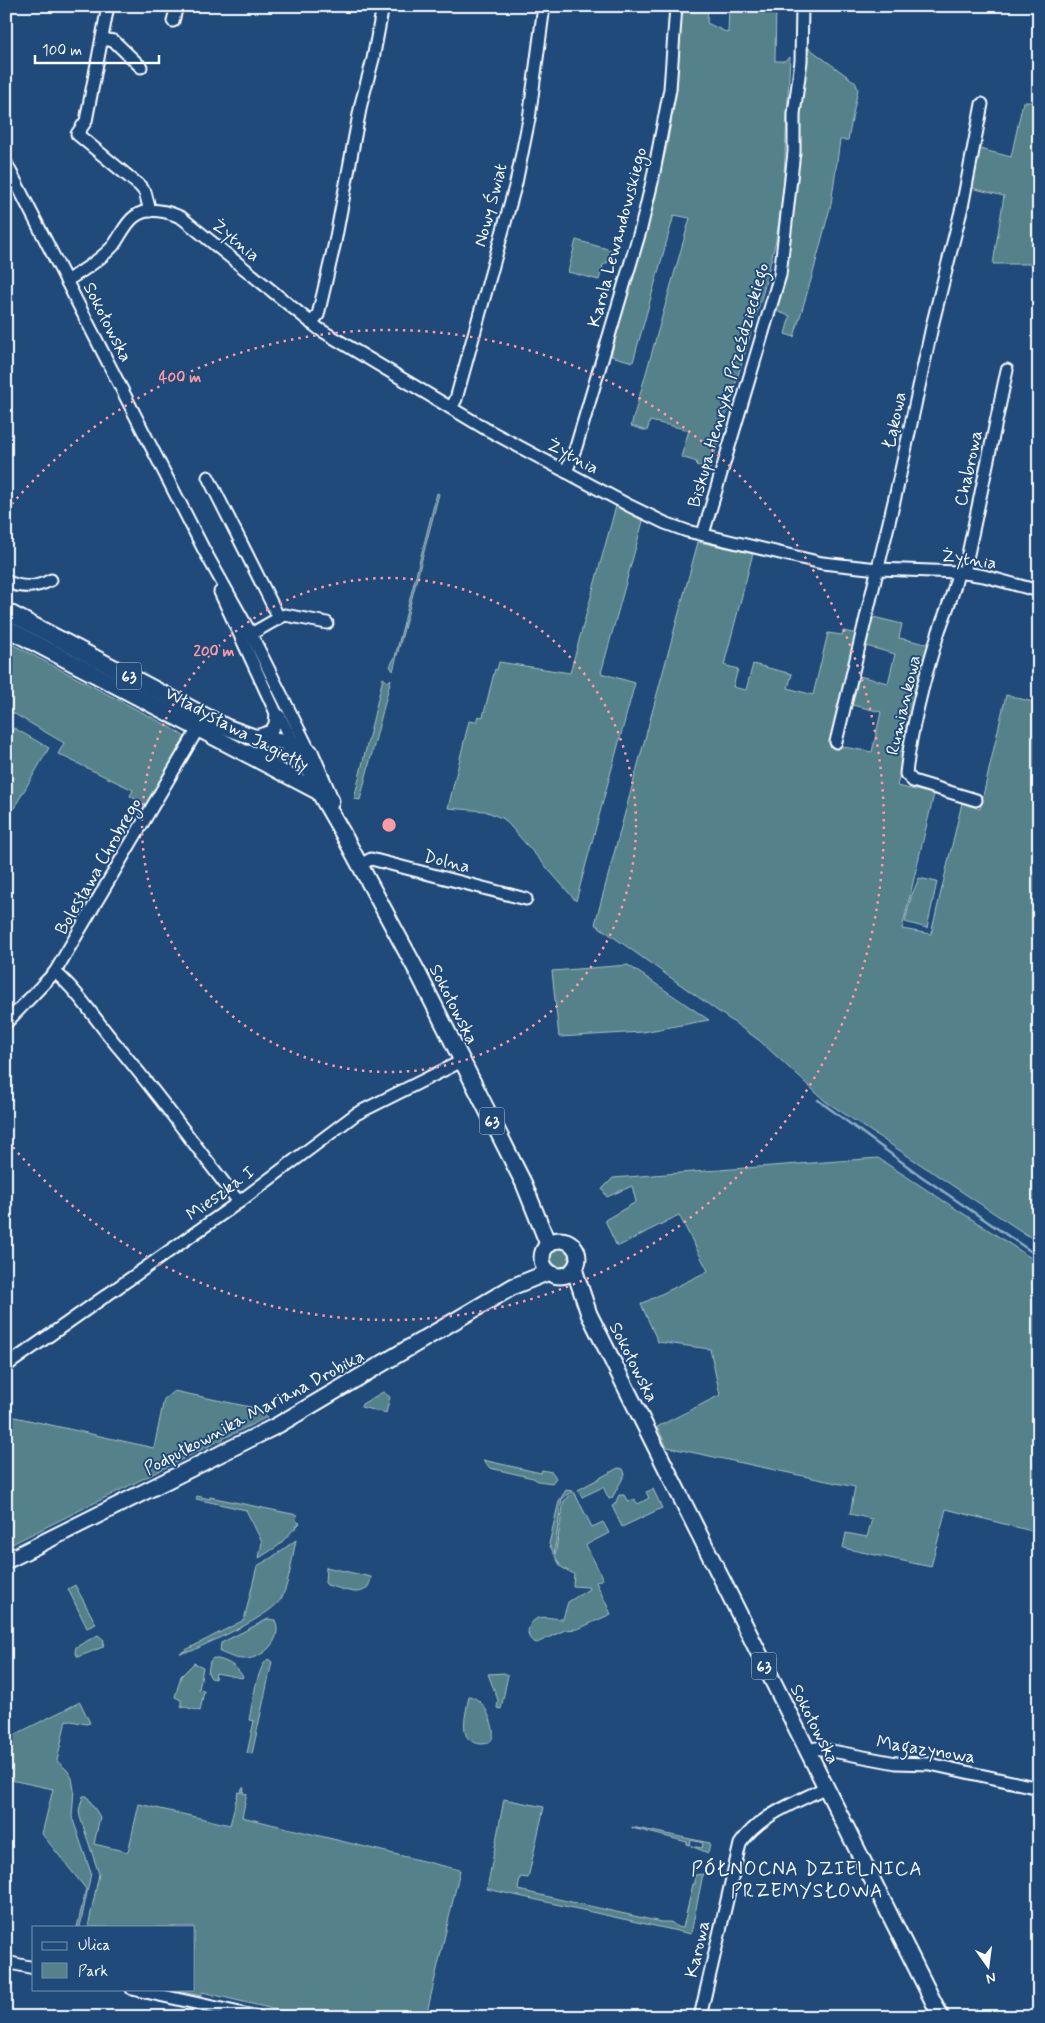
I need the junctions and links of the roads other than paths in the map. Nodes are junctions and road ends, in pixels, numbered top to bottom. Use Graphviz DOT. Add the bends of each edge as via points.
graph roads {
  1 [pos="108,6"];
  2 [pos="177,6"];
  3 [pos="383,6"];
  4 [pos="544,6"];
  5 [pos="676,6"];
  6 [pos="802,6"];
  7 [pos="173,21"];
  8 [pos="102,39"];
  9 [pos="141,67"];
  10 [pos="982,104"];
  11 [pos="6,163"];
  12 [pos="150,211"];
  13 [pos="66,281"];
  14 [pos="311,323"];
  15 [pos="1007,370"];
  16 [pos="451,408"];
  17 [pos="566,472"];
  18 [pos="208,477"];
  19 [pos="703,534"];
  20 [pos="204,550"];
  21 [pos="878,569"];
  22 [pos="961,572"];
  23 [pos="52,580"];
  24 [pos="6,581"];
  25 [pos="1039,590"];
  26 [pos="6,611"];
  27 [pos="279,618"];
  28 [pos="327,623"];
  29 [pos="6,628"];
  30 [pos="251,634"];
  31 [pos="276,713"];
  32 [pos="202,723"];
  33 [pos="254,737"];
  34 [pos="298,739"];
  35 [pos="836,742"];
  36 [pos="227,745"];
  37 [pos="310,752"];
  38 [pos="319,792"];
  39 [pos="976,800"];
  40 [pos="338,824"];
  41 [pos="360,865"];
  42 [pos="526,899"];
  43 [pos="55,972"];
  44 [pos="6,1023"];
  45 [pos="462,1061"];
  46 [pos="239,1202"];
  47 [pos="553,1242"];
  48 [pos="557,1269"];
  49 [pos="7,1363"];
  50 [pos="6,1561"];
  51 [pos="807,1751"];
  52 [pos="826,1787"];
  53 [pos="1039,1788"];
  54 [pos="6,1962"];
  55 [pos="32,1968"];
  56 [pos="136,1990"];
  57 [pos="258,2017"];
  58 [pos="700,2017"];
  59 [pos="940,2017"];
  1 -- 8 [label="street"];
  2 -- 7 [label="street"];
  3 -- 14 [label="street" via="335,242 318,315"];
  4 -- 16 [label="street, Nowy Świat" via="529,119 516,182"];
  5 -- 17 [label="street, Karola Lewandowskiego" via="670,89 650,190"];
  6 -- 19 [label="street, Biskupa Henryka Przeździeckiego" via="794,152 780,275"];
  8 -- 9 [label="street" via="114,41"];
  8 -- 12 [label="street" via="86,121 77,134 140,186"];
  10 -- 21 [label="street, Łąkowa" via="962,207"];
  11 -- 13 [label="street, Sokołowska"];
  12 -- 13 [label="street" via="134,217 112,246 88,268"];
  12 -- 14 [label="street, Żytnia" via="169,211 182,218"];
  13 -- 20 [label="street, Sokołowska"];
  14 -- 16 [label="street, Żytnia"];
  15 -- 22 [label="street, Chabrowa"];
  16 -- 17 [label="street, Żytnia"];
  17 -- 19 [label="street, Żytnia" via="665,523"];
  18 -- 27 [label="street"];
  19 -- 21 [label="street, Żytnia" via="822,563"];
  20 -- 30 [label="street, Sokołowska"];
  20 -- 31 [label="street, Sokołowska"];
  21 -- 22 [label="street, Żytnia"];
  21 -- 35 [label="street, Łąkowa"];
  22 -- 25 [label="street, Żytnia"];
  22 -- 39 [label="street, Rumiankowa" via="938,635 920,701 906,774 913,781"];
  23 -- 24 [label="street" via="27,587"];
  26 -- 32 [label="main road, Władysława Jagiełły / 63"];
  27 -- 28 [label="street" via="286,616"];
  27 -- 30 [label="street"];
  29 -- 32 [label="main road, Władysława Jagiełły / 63"];
  30 -- 34 [label="street, Sokołowska"];
  31 -- 33 [label="street, Władysława Jagiełły" via="275,724 269,733"];
  31 -- 34 [label="street, Sokołowska"];
  32 -- 33 [label="main road, Władysława Jagiełły / 63"];
  32 -- 36 [label="main road, Władysława Jagiełły / 63"];
  32 -- 43 [label="street, Bolesława Chrobrego"];
  33 -- 34 [label="main road, Władysława Jagiełły / 63" via="287,742"];
  34 -- 36 [label="street" via="287,755 278,756"];
  34 -- 37 [label="main road, Władysława Jagiełły / 63"];
  34 -- 38 [label="street, Sokołowska"];
  36 -- 38 [label="main road, Władysława Jagiełły / 63"];
  37 -- 40 [label="main road, Sokołowska / 63"];
  38 -- 40 [label="main road, Sokołowska / 63"];
  40 -- 41 [label="main road, Sokołowska / 63"];
  41 -- 42 [label="street, Dolna" via="371,859"];
  41 -- 45 [label="main road, Sokołowska / 63"];
  43 -- 44 [label="street, Bolesława Chrobrego"];
  43 -- 46 [label="street" via="77,993"];
  45 -- 46 [label="street, Mieszka I" via="356,1114"];
  45 -- 47 [label="main road, Sokołowska / 63"];
  46 -- 49 [label="street, Mieszka I"];
  47 -- 48 [label="main road" via="543,1253"];
  47 -- 48 [label="main road, 63" via="569,1243 576,1249 578,1261"];
  48 -- 50 [label="main road, Podpułkownika Mariana Drobika" via="514,1286 278,1425"];
  48 -- 51 [label="main road, Sokołowska / 63" via="589,1314"];
  51 -- 52 [label="main road, Sokołowska / 63"];
  51 -- 53 [label="street, Magazynowa" via="816,1748 896,1763 930,1764"];
  52 -- 58 [label="street, Karowa" via="761,1821 740,1844"];
  52 -- 59 [label="main road, Sokołowska / 63"];
  54 -- 55 [label="street"];
  56 -- 57 [label="street"];
}
